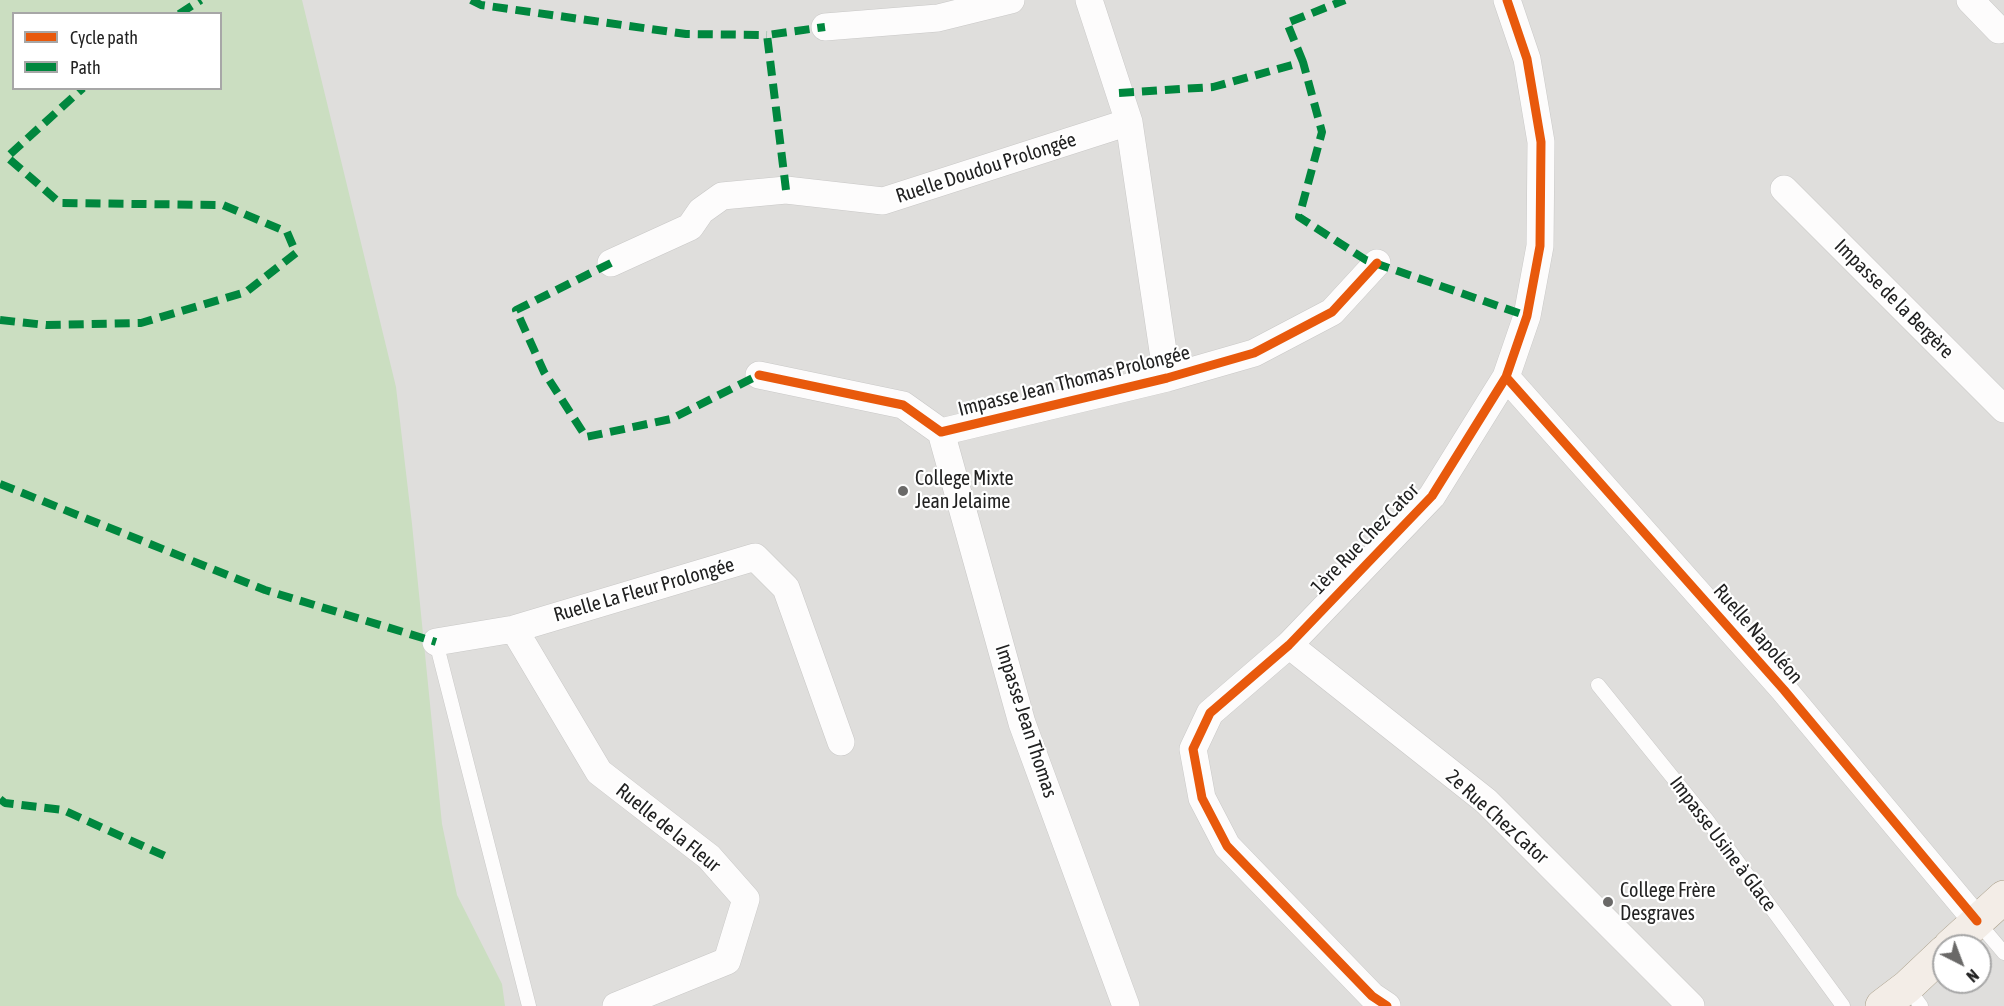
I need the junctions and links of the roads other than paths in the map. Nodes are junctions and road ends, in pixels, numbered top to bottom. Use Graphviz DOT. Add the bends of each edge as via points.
graph roads {
  1 [pos="1011,0"];
  2 [pos="1089,0"];
  3 [pos="1507,0"];
  4 [pos="1970,0"];
  5 [pos="825,27"];
  6 [pos="2000,30"];
  7 [pos="1129,122"];
  8 [pos="1784,189"];
  9 [pos="611,263"];
  10 [pos="1377,263"];
  11 [pos="759,375"];
  12 [pos="1506,377"];
  13 [pos="1167,378"];
  14 [pos="2004,409"];
  15 [pos="941,432"];
  16 [pos="514,628"];
  17 [pos="436,642"];
  18 [pos="1288,645"];
  19 [pos="1598,685"];
  20 [pos="841,742"];
  21 [pos="2004,897"];
  22 [pos="1977,921"];
  23 [pos="1963,934"];
  24 [pos="2004,953"];
  25 [pos="1932,966"];
  26 [pos="1903,1000"];
  27 [pos="1374,1004"];
  28 [pos="529,1006"];
  29 [pos="616,1006"];
  30 [pos="1126,1006"];
  31 [pos="1691,1006"];
  32 [pos="1843,1006"];
  1 -- 5 [label="street" via="938,18"];
  2 -- 7 [label="street, Impasse Jean Thomas Prolongée"];
  3 -- 12 [label="street, 1ère Rue Chez Cator" via="1527,59 1541,142 1540,246 1527,316"];
  4 -- 6 [label="street"];
  7 -- 9 [label="street, Ruelle Doudou Prolongée" via="883,201 786,190 722,196 701,210 690,227"];
  7 -- 13 [label="street, Impasse Jean Thomas Prolongée"];
  8 -- 14 [label="street, Impasse de la Bergère"];
  10 -- 13 [label="street, Impasse Jean Thomas Prolongée" via="1332,312 1254,353"];
  11 -- 15 [label="street, Impasse Jean Thomas Prolongée" via="903,405"];
  12 -- 18 [label="street, 1ère Rue Chez Cator" via="1432,496"];
  12 -- 22 [label="street, Ruelle Napoléon" via="1784,690"];
  13 -- 15 [label="street, Impasse Jean Thomas Prolongée"];
  15 -- 30 [label="street, Impasse Jean Thomas" via="1022,723"];
  16 -- 17 [label="street, Ruelle La Fleur Prolongée"];
  16 -- 20 [label="street, Ruelle La Fleur Prolongée" via="755,558 786,588"];
  16 -- 29 [label="street, Ruelle de la Fleur" via="599,772 709,857 746,899 728,961"];
  17 -- 28 [label="lane"];
  18 -- 27 [label="street, 1ère Rue Chez Cator" via="1210,713 1193,749 1202,798 1227,846"];
  18 -- 31 [label="street, 2e Rue Chez Cator" via="1486,801"];
  19 -- 32 [label="lane, Impasse Usine à Glace" via="1707,820"];
  21 -- 22 [label="main road"];
  22 -- 23 [label="main road"];
  22 -- 24 [label="lane"];
  25 -- 26 [label="main road"];
}
